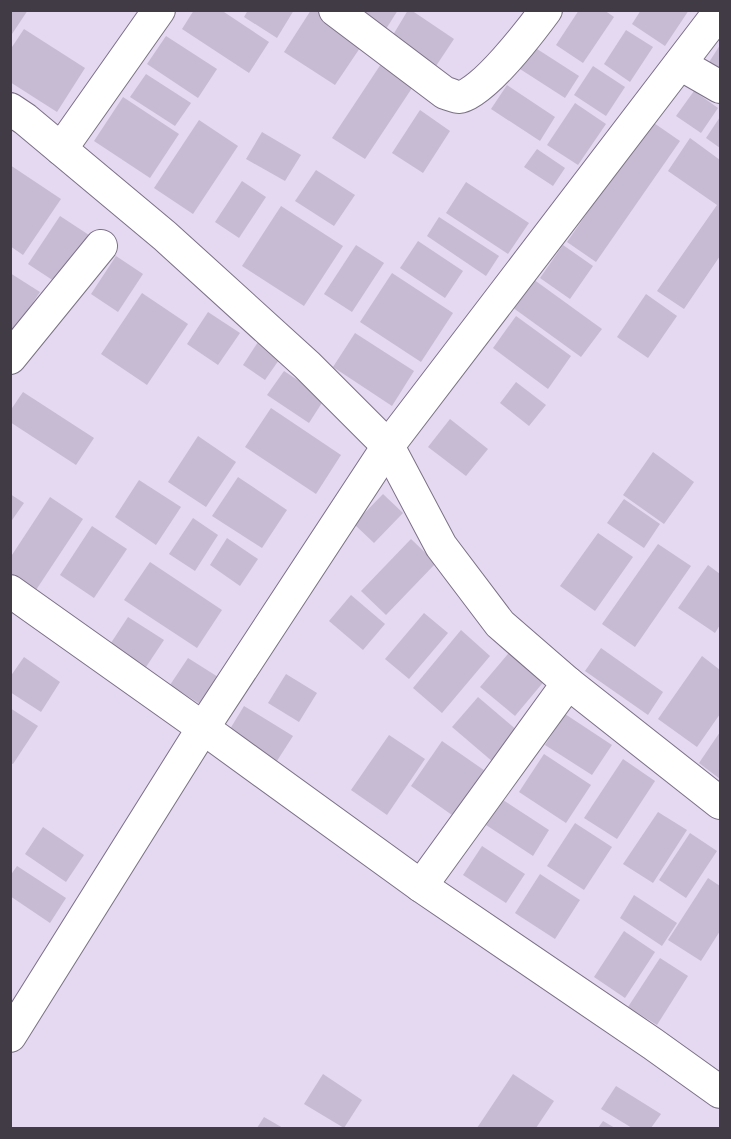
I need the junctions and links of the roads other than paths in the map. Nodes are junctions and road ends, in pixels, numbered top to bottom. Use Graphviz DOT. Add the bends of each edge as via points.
graph roads {
  1 [pos="159,10"];
  2 [pos="335,10"];
  3 [pos="546,10"];
  4 [pos="720,11"];
  5 [pos="680,64"];
  6 [pos="720,87"];
  7 [pos="10,109"];
  8 [pos="60,149"];
  9 [pos="101,246"];
  10 [pos="10,358"];
  11 [pos="388,446"];
  12 [pos="10,591"];
  13 [pos="568,683"];
  14 [pos="203,728"];
  15 [pos="720,803"];
  16 [pos="421,886"];
  17 [pos="10,1035"];
  18 [pos="720,1092"];
  1 -- 8 [label="street"];
  2 -- 3 [label="street" via="446,93 458,97 473,91 490,76"];
  4 -- 5 [label="street"];
  5 -- 6 [label="street"];
  5 -- 11 [label="street"];
  7 -- 8 [label="street"];
  8 -- 11 [label="street" via="165,236 307,365"];
  9 -- 10 [label="street"];
  11 -- 13 [label="street" via="441,546 500,624"];
  11 -- 14 [label="street"];
  12 -- 14 [label="street"];
  13 -- 15 [label="street"];
  13 -- 16 [label="street"];
  14 -- 16 [label="street"];
  14 -- 17 [label="street"];
  16 -- 18 [label="street"];
}
